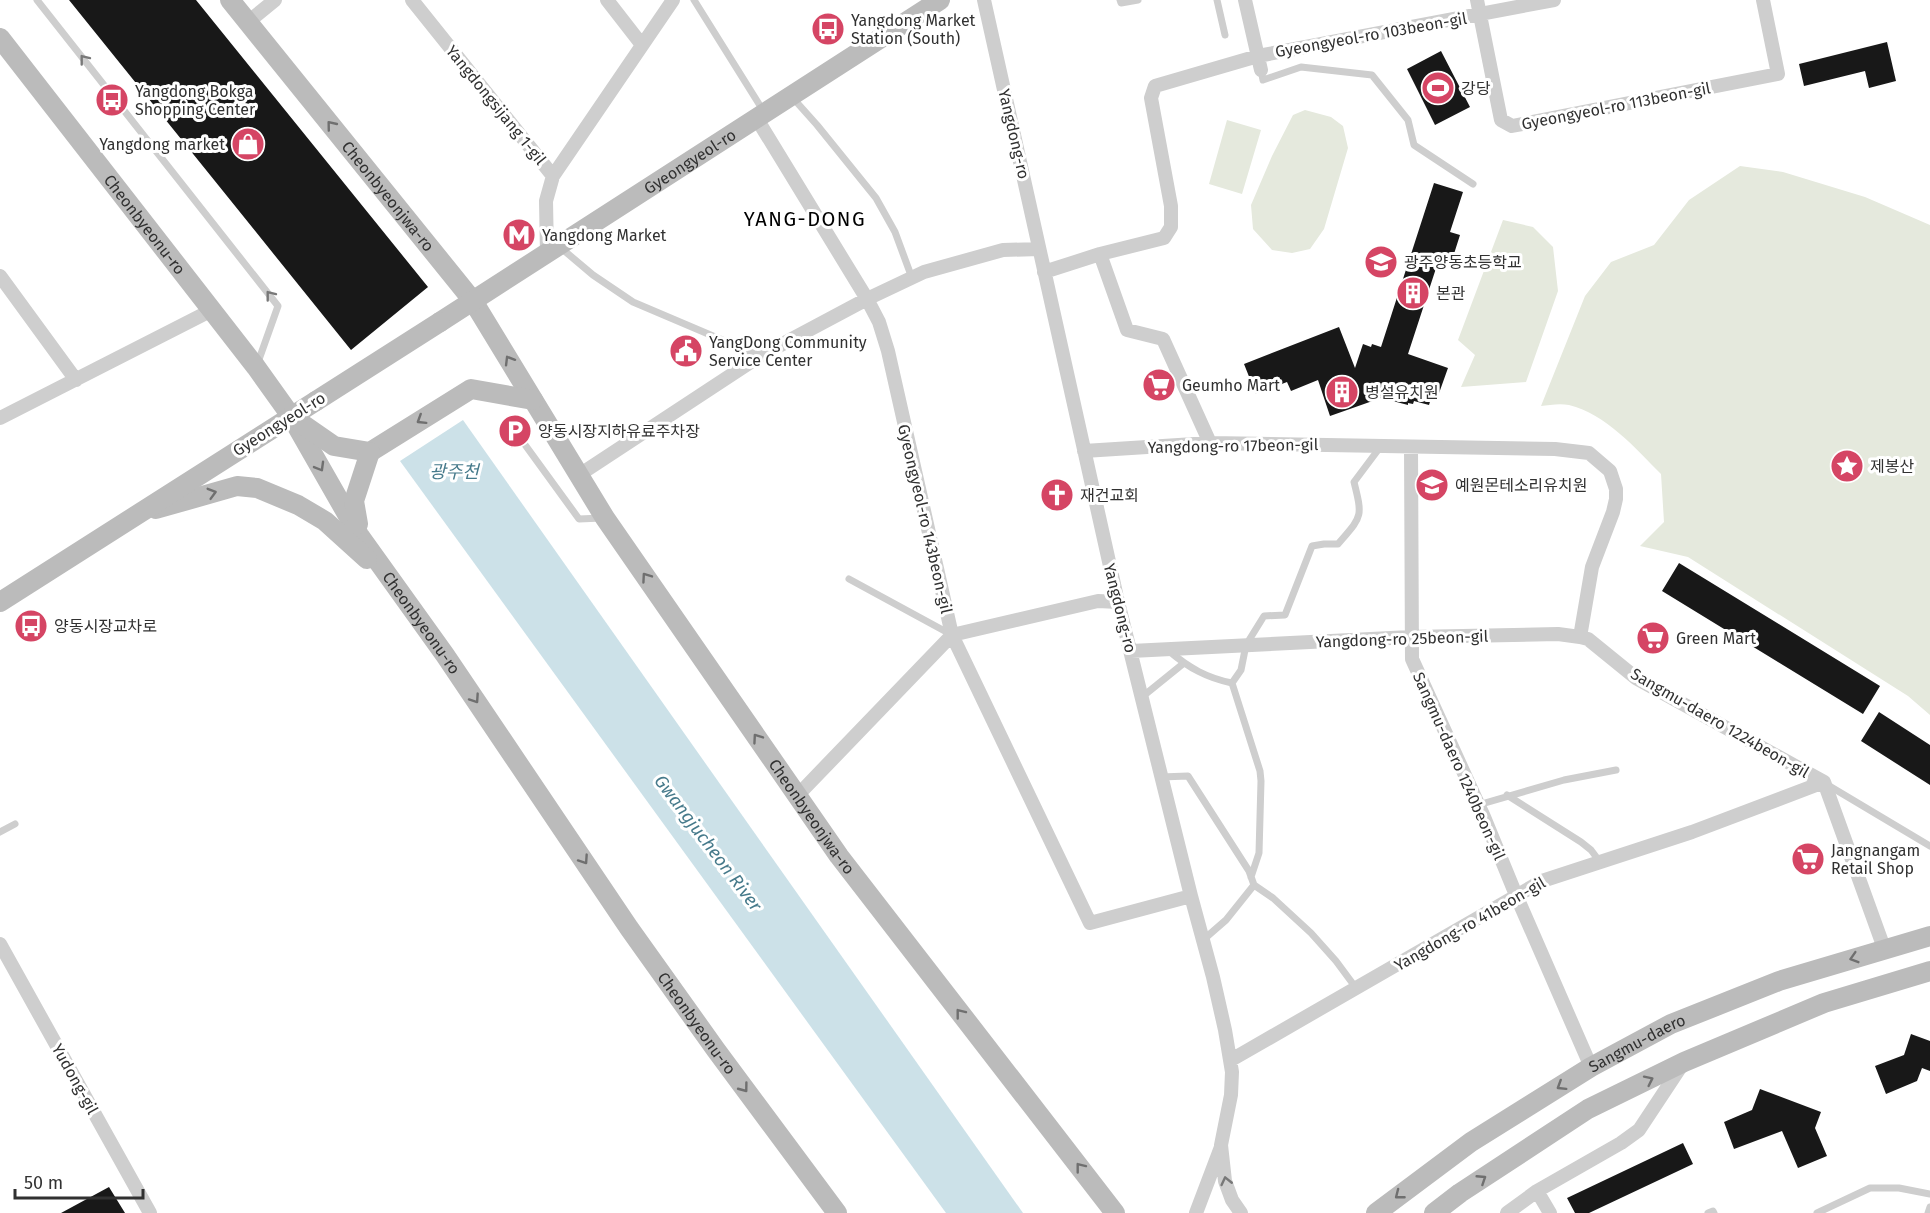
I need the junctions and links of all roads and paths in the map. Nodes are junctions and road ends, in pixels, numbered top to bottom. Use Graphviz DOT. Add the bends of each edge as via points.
graph roads {
  1 [pos="37,0"];
  2 [pos="230,0"];
  3 [pos="275,0"];
  4 [pos="412,0"];
  5 [pos="607,0"];
  6 [pos="674,0"];
  7 [pos="694,0"];
  8 [pos="940,0"];
  9 [pos="984,0"];
  10 [pos="1120,0"];
  11 [pos="1138,0"];
  12 [pos="1218,0"];
  13 [pos="1245,0"];
  14 [pos="1478,0"];
  15 [pos="1554,0"];
  16 [pos="1763,0"];
  17 [pos="1480,15"];
  18 [pos="248,22"];
  19 [pos="1225,35"];
  20 [pos="0,38"];
  21 [pos="642,45"];
  22 [pos="1260,63"];
  23 [pos="791,97"];
  24 [pos="761,116"];
  25 [pos="554,176"];
  26 [pos="1473,184"];
  27 [pos="1040,249"];
  28 [pos="553,250"];
  29 [pos="1100,254"];
  30 [pos="1044,272"];
  31 [pos="0,276"];
  32 [pos="912,278"];
  33 [pos="867,299"];
  34 [pos="473,301"];
  35 [pos="212,310"];
  36 [pos="760,356"];
  37 [pos="256,367"];
  38 [pos="76,380"];
  39 [pos="533,400"];
  40 [pos="291,416"];
  41 [pos="0,417"];
  42 [pos="515,431"];
  43 [pos="1210,443"];
  44 [pos="1381,446"];
  45 [pos="1411,447"];
  46 [pos="1084,451"];
  47 [pos="370,452"];
  48 [pos="579,475"];
  49 [pos="136,515"];
  50 [pos="605,518"];
  51 [pos="359,535"];
  52 [pos="849,579"];
  53 [pos="394,584"];
  54 [pos="0,602"];
  55 [pos="1118,602"];
  56 [pos="1558,634"];
  57 [pos="952,635"];
  58 [pos="1411,637"];
  59 [pos="1580,637"];
  60 [pos="1246,645"];
  61 [pos="1166,650"];
  62 [pos="1131,651"];
  63 [pos="1184,663"];
  64 [pos="1232,683"];
  65 [pos="1142,697"];
  66 [pos="1616,770"];
  67 [pos="1161,777"];
  68 [pos="1824,782"];
  69 [pos="1507,795"];
  70 [pos="797,796"];
  71 [pos="1479,805"];
  72 [pos="15,824"];
  73 [pos="0,832"];
  74 [pos="1930,846"];
  75 [pos="1600,862"];
  76 [pos="1253,881"];
  77 [pos="1516,895"];
  78 [pos="1191,896"];
  79 [pos="1930,936"];
  80 [pos="1203,940"];
  81 [pos="0,944"];
  82 [pos="1884,948"];
  83 [pos="1930,971"];
  84 [pos="1356,988"];
  85 [pos="1231,1060"];
  86 [pos="1684,1062"];
  87 [pos="1591,1068"];
  88 [pos="1221,1145"];
  89 [pos="1537,1191"];
  90 [pos="1930,1194"];
  91 [pos="1930,1207"];
  92 [pos="150,1213"];
  93 [pos="837,1213"];
  94 [pos="1115,1213"];
  95 [pos="1196,1213"];
  96 [pos="1241,1213"];
  97 [pos="1376,1213"];
  98 [pos="1434,1213"];
  99 [pos="1507,1213"];
  100 [pos="1550,1213"];
  101 [pos="1708,1213"];
  102 [pos="1714,1213"];
  103 [pos="1817,1213"];
  104 [pos="1928,1213"];
  37 -- 1 [label="lane, one-way" via="278,306"];
  2 -- 18 [label="street, Cheonbyeonjwa-ro"];
  3 -- 18 [label="street"];
  4 -- 25 [label="street, Yangdongsijang 1-gil"];
  5 -- 21 [label="street"];
  6 -- 21 [label="street"];
  7 -- 24 [label="lane"];
  8 -- 23 [label="street, Gyeongyeol-ro"];
  9 -- 27 [label="street, Yangdong-ro"];
  10 -- 11 [label="lane"];
  12 -- 19 [label="lane"];
  13 -- 22 [label="street"];
  14 -- 17 [label="street, Gyeongyeol-ro 113beon-gil"];
  15 -- 17 [label="street, Gyeongyeol-ro 103beon-gil"];
  16 -- 17 [label="street, Gyeongyeol-ro 113beon-gil" via="1778,74 1512,126 1502,120"];
  17 -- 22 [label="street, Gyeongyeol-ro 103beon-gil"];
  34 -- 18 [label="street, Cheonbyeonjwa-ro, one-way"];
  20 -- 35 [label="street, Cheonbyeonu-ro"];
  21 -- 25 [label="street"];
  22 -- 26 [label="lane" via="1263,80 1301,67 1372,75 1408,120 1414,145"];
  22 -- 29 [label="street, Gyeongyeol-ro 103beon-gil" via="1155,86 1151,98 1171,206 1170,227 1164,238"];
  23 -- 24 [label="street, Gyeongyeol-ro"];
  23 -- 32 [label="lane" via="876,198 895,232"];
  24 -- 28 [label="street, Gyeongyeol-ro"];
  24 -- 33 [label="street, Gyeongyeol-ro 143beon-gil"];
  25 -- 28 [label="street, Yangdongsijang 1-gil" via="546,201"];
  27 -- 30 [label="street, Yangdong-ro"];
  27 -- 32 [label="street" via="1003,250"];
  28 -- 34 [label="street, Gyeongyeol-ro"];
  28 -- 36 [label="lane" via="633,302"];
  29 -- 30 [label="street"];
  29 -- 43 [label="street" via="1128,330 1163,339"];
  30 -- 46 [label="street, Yangdong-ro"];
  31 -- 38 [label="street"];
  32 -- 33 [label="street"];
  33 -- 36 [label="street"];
  33 -- 57 [label="street, Gyeongyeol-ro 143beon-gil" via="888,351"];
  39 -- 34 [label="street, Cheonbyeonjwa-ro, one-way"];
  34 -- 40 [label="street, Gyeongyeol-ro, bridge"];
  35 -- 37 [label="street, Cheonbyeonu-ro"];
  35 -- 38 [label="street"];
  36 -- 48 [label="street"];
  37 -- 40 [label="street, Cheonbyeonu-ro"];
  38 -- 41 [label="street"];
  39 -- 47 [label="street, one-way" via="471,389"];
  39 -- 48 [label="street, Cheonbyeonjwa-ro"];
  40 -- 47 [label="street" via="334,446"];
  40 -- 49 [label="street, Gyeongyeol-ro"];
  40 -- 51 [label="street, Cheonbyeonu-ro, one-way"];
  42 -- 50 [label="lane" via="579,519"];
  43 -- 44 [label="street, Yangdong-ro 17beon-gil"];
  43 -- 46 [label="street, Yangdong-ro 17beon-gil"];
  44 -- 45 [label="street, Yangdong-ro 17beon-gil"];
  44 -- 60 [label="lane" via="1354,482 1361,509 1359,520 1338,544 1312,546 1285,615 1264,616"];
  45 -- 58 [label="street, Sangmu-daero 1240beon-gil"];
  45 -- 59 [label="street, Yangdong-ro 17beon-gil" via="1580,451 1605,466 1615,482 1616,499 1592,567"];
  46 -- 55 [label="street, Yangdong-ro"];
  47 -- 51 [label="street" via="354,501"];
  48 -- 50 [label="street, Cheonbyeonjwa-ro"];
  49 -- 53 [label="street, one-way" via="237,486 257,488 325,521"];
  49 -- 54 [label="street, Gyeongyeol-ro"];
  70 -- 50 [label="street, Cheonbyeonjwa-ro, one-way"];
  51 -- 53 [label="street, Cheonbyeonu-ro"];
  52 -- 57 [label="lane"];
  53 -- 93 [label="street, Cheonbyeonu-ro, one-way" via="629,928"];
  55 -- 57 [label="street" via="1098,601"];
  55 -- 62 [label="street, Yangdong-ro"];
  56 -- 58 [label="street, Yangdong-ro 25beon-gil"];
  56 -- 59 [label="street, Sangmu-daero 1224beon-gil"];
  57 -- 70 [label="street"];
  57 -- 78 [label="street, Gyeongyeol-ro 143beon-gil" via="1090,923"];
  58 -- 60 [label="street, Yangdong-ro 25beon-gil"];
  58 -- 71 [label="street, Sangmu-daero 1240beon-gil" via="1412,659"];
  59 -- 68 [label="street, Sangmu-daero 1224beon-gil" via="1588,639 1636,678"];
  60 -- 61 [label="street, Yangdong-ro 25beon-gil"];
  60 -- 64 [label="lane" via="1241,670"];
  61 -- 62 [label="street, Yangdong-ro 25beon-gil"];
  61 -- 63 [label="lane"];
  62 -- 65 [label="street, Yangdong-ro"];
  63 -- 64 [label="lane" via="1206,677"];
  63 -- 65 [label="lane"];
  64 -- 76 [label="lane" via="1260,771 1259,853"];
  65 -- 67 [label="street, Yangdong-ro"];
  66 -- 69 [label="lane"];
  67 -- 76 [label="lane" via="1188,776"];
  67 -- 78 [label="street, Yangdong-ro"];
  68 -- 74 [label="lane"];
  68 -- 75 [label="street, Yangdong-ro 41beon-gil"];
  68 -- 82 [label="street, Sangmu-daero 1224beon-gil"];
  69 -- 71 [label="lane"];
  69 -- 75 [label="lane" via="1581,842"];
  94 -- 70 [label="street, Cheonbyeonjwa-ro, one-way"];
  71 -- 77 [label="street, Sangmu-daero 1240beon-gil"];
  72 -- 73 [label="lane"];
  75 -- 77 [label="street, Yangdong-ro 41beon-gil" via="1558,875"];
  76 -- 80 [label="lane" via="1226,920"];
  76 -- 84 [label="lane" via="1311,933"];
  77 -- 84 [label="street, Yangdong-ro 41beon-gil"];
  77 -- 87 [label="street, Sangmu-daero 1240beon-gil"];
  78 -- 80 [label="street, Yangdong-ro"];
  79 -- 82 [label="street, Sangmu-daero"];
  80 -- 85 [label="street, Yangdong-ro"];
  81 -- 92 [label="street, Yudong-gil"];
  82 -- 87 [label="street, Sangmu-daero, one-way" via="1779,981 1671,1024"];
  83 -- 86 [label="street" via="1824,1003"];
  84 -- 85 [label="street, Yangdong-ro 41beon-gil"];
  85 -- 88 [label="street, Yangdong-ro" via="1231,1095"];
  86 -- 89 [label="street" via="1640,1130"];
  98 -- 86 [label="street, one-way" via="1588,1109"];
  87 -- 97 [label="street, Sangmu-daero, one-way" via="1471,1142"];
  88 -- 95 [label="street"];
  96 -- 88 [label="street, Yangdong-ro, one-way" via="1225,1181"];
  89 -- 99 [label="street"];
  89 -- 100 [label="street"];
  90 -- 103 [label="lane" via="1870,1188"];
  91 -- 104 [label="lane"];
  101 -- 102 [label="lane"];
}
